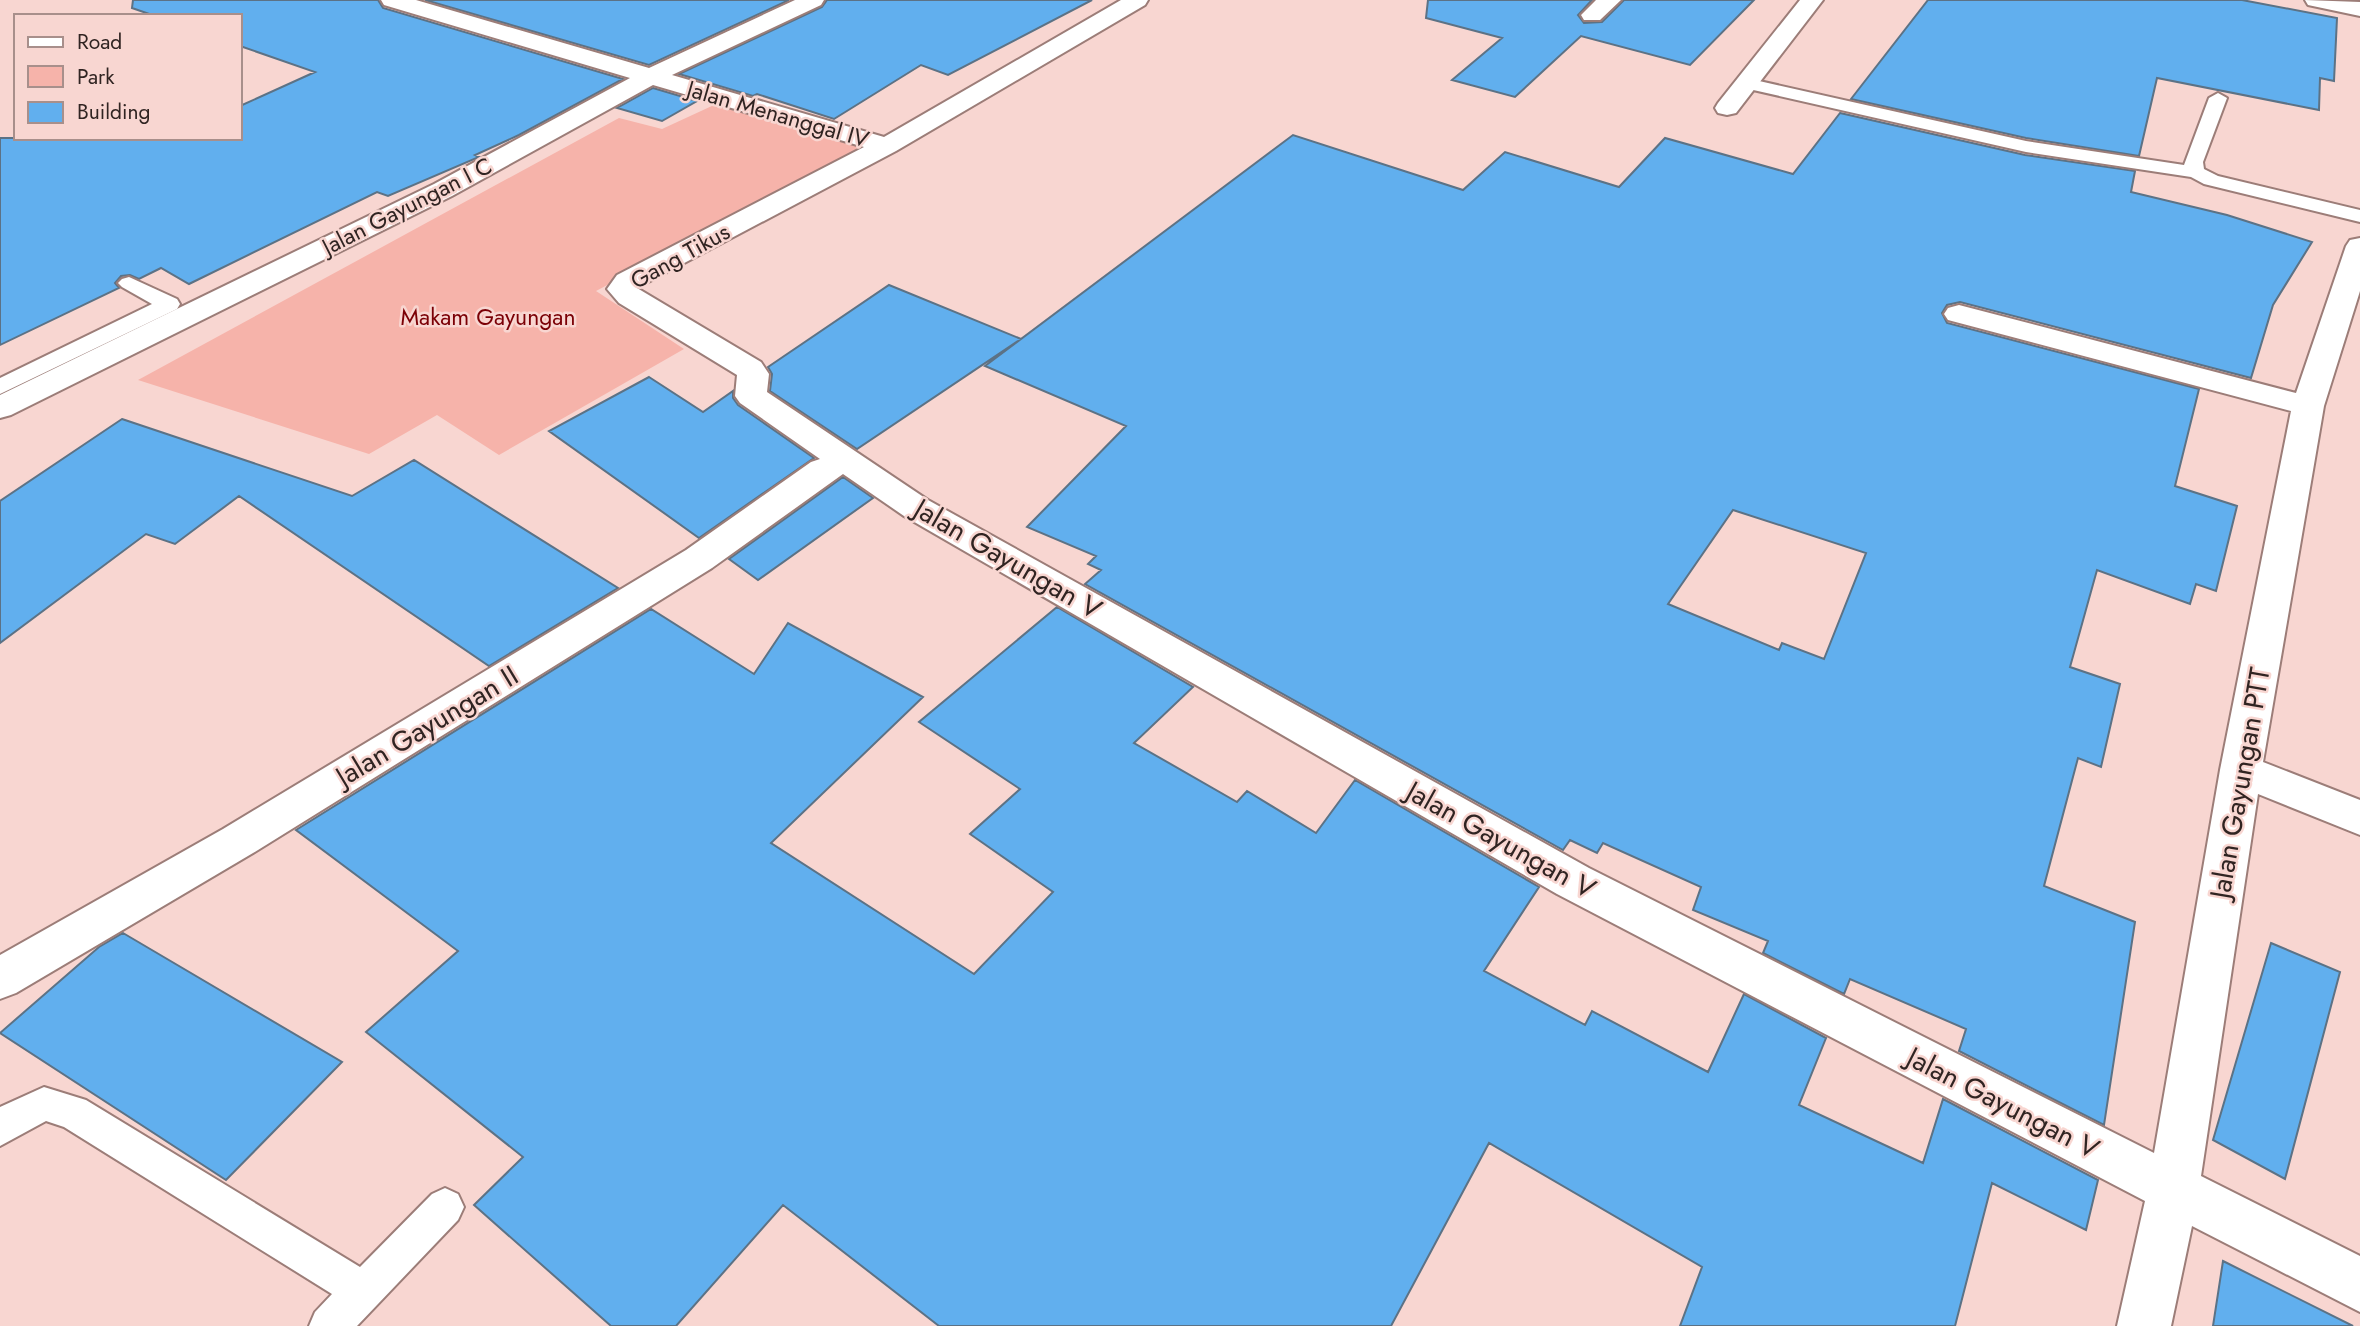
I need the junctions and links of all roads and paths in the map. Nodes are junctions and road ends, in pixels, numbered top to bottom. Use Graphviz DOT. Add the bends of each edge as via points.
graph roads {
  1 [pos="392,0"];
  2 [pos="813,0"];
  3 [pos="1137,0"];
  4 [pos="1609,0"];
  5 [pos="1812,0"];
  6 [pos="2316,0"];
  7 [pos="2360,9"];
  8 [pos="1592,15"];
  9 [pos="649,78"];
  10 [pos="1746,83"];
  11 [pos="2218,98"];
  12 [pos="1727,108"];
  13 [pos="887,146"];
  14 [pos="2195,172"];
  15 [pos="2360,216"];
  16 [pos="2360,246"];
  17 [pos="129,283"];
  18 [pos="1959,314"];
  19 [pos="0,387"];
  20 [pos="2308,406"];
  21 [pos="0,408"];
  22 [pos="845,461"];
  23 [pos="2241,770"];
  24 [pos="2360,818"];
  25 [pos="0,979"];
  26 [pos="0,1129"];
  27 [pos="2173,1190"];
  28 [pos="445,1207"];
  29 [pos="2360,1285"];
  30 [pos="363,1291"];
  31 [pos="329,1326"];
  32 [pos="2144,1326"];
  1 -- 9 [label="street, Jalan Menanggal IV"];
  2 -- 9 [label="street, Jalan Gayungan I C"];
  3 -- 13 [label="street, Jalan Menanggal IV"];
  4 -- 8 [label="street"];
  5 -- 10 [label="street"];
  6 -- 7 [label="street"];
  9 -- 13 [label="street, Jalan Menanggal IV"];
  9 -- 21 [label="street, Jalan Gayungan I C" via="443,190"];
  10 -- 12 [label="street"];
  10 -- 14 [label="lane" via="2043,149"];
  11 -- 14 [label="lane" via="2193,162"];
  13 -- 22 [label="street, Gang Tikus" via="627,281 622,289 750,369 751,396"];
  14 -- 15 [label="lane" via="2211,180"];
  16 -- 20 [label="street, Jalan Gayungan PTT"];
  17 -- 19 [label="lane" via="169,304"];
  18 -- 20 [label="street"];
  20 -- 23 [label="street, Jalan Gayungan PTT"];
  22 -- 25 [label="street, Jalan Gayungan II" via="823,470 699,559 238,841"];
  22 -- 27 [label="street, Jalan Gayungan V" via="929,515 1573,881"];
  23 -- 24 [label="street"];
  23 -- 27 [label="street, Jalan Gayungan PTT"];
  26 -- 30 [label="lane" via="44,1104 73,1112"];
  27 -- 29 [label="street, Jalan Gayungan V"];
  27 -- 32 [label="street, Jalan Gayungan PTT"];
  28 -- 30 [label="lane"];
  30 -- 31 [label="lane"];
}
